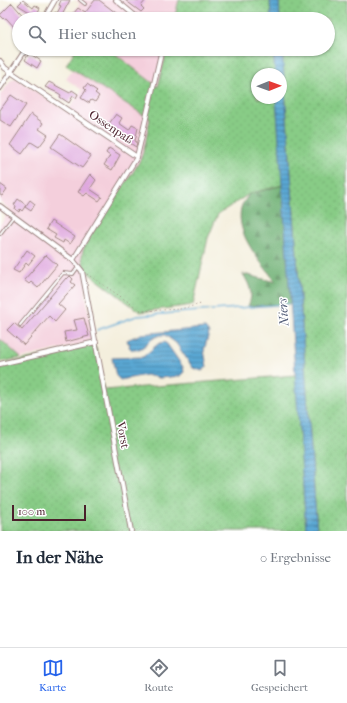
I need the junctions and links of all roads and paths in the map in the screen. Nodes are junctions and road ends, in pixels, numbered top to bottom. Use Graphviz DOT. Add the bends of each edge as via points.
graph roads {
  1 [pos="55,0"];
  2 [pos="80,0"];
  3 [pos="116,0"];
  4 [pos="85,4"];
  5 [pos="48,12"];
  6 [pos="131,12"];
  7 [pos="22,56"];
  8 [pos="160,56"];
  9 [pos="0,61"];
  10 [pos="12,72"];
  11 [pos="0,88"];
  12 [pos="137,157"];
  13 [pos="0,206"];
  14 [pos="13,217"];
  15 [pos="0,234"];
  16 [pos="73,260"];
  17 [pos="79,266"];
  18 [pos="82,271"];
  19 [pos="201,304"];
  20 [pos="20,325"];
  21 [pos="96,342"];
  22 [pos="0,364"];
  23 [pos="131,531"];
  1 -- 5 [label="street"];
  2 -- 4 [label="lane"];
  3 -- 6 [label="street"];
  7 -- 10 [label="street"];
  8 -- 12 [label="street"];
  9 -- 10 [label="street, Ossenpaß"];
  10 -- 11 [label="street"];
  10 -- 12 [label="street, Ossenpaß"];
  12 -- 16 [label="street, Ossenpaß"];
  13 -- 14 [label="street"];
  14 -- 15 [label="lane"];
  14 -- 16 [label="street"];
  16 -- 17 [label="street"];
  17 -- 18 [label="street"];
  17 -- 20 [label="lane" via="73,274 63,273"];
  18 -- 19 [label="path" via="142,311 192,308"];
  18 -- 21 [label="street"];
  21 -- 22 [label="street"];
  21 -- 23 [label="street, Vorst"];
}
